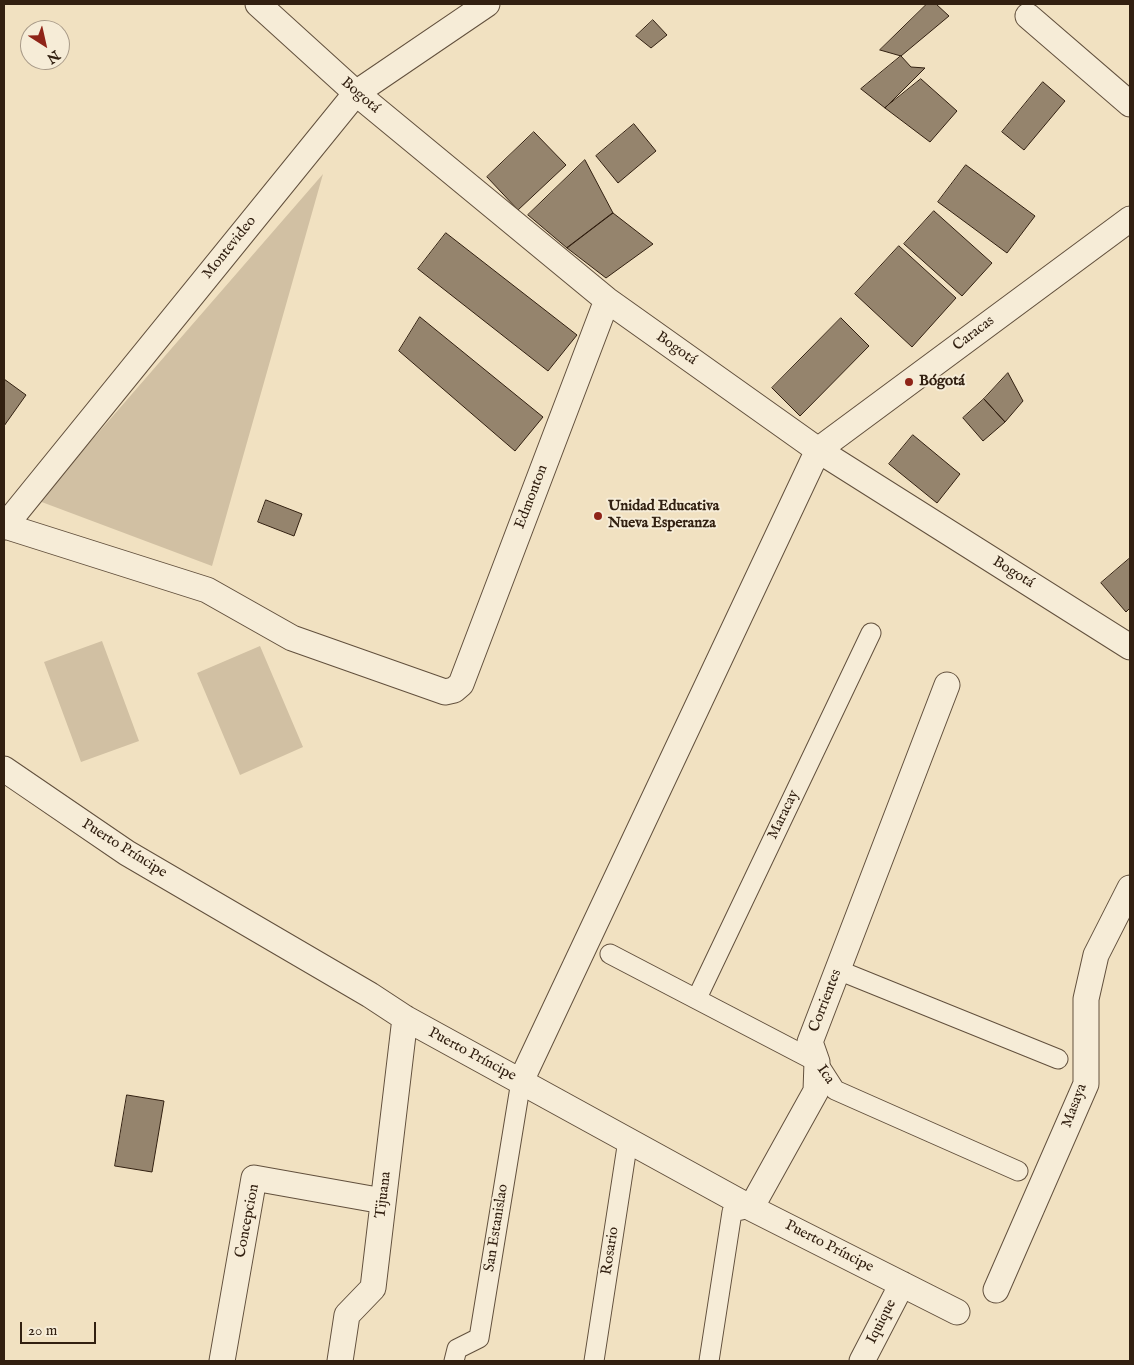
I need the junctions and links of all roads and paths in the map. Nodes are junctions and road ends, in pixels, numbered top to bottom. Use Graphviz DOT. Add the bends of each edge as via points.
graph roads {
  1 [pos="258,4"];
  2 [pos="487,4"];
  3 [pos="1028,16"];
  4 [pos="356,94"];
  5 [pos="1130,104"];
  6 [pos="1130,219"];
  7 [pos="607,300"];
  8 [pos="818,450"];
  9 [pos="4,526"];
  10 [pos="871,633"];
  11 [pos="1130,646"];
  12 [pos="947,685"];
  13 [pos="4,770"];
  14 [pos="1130,888"];
  15 [pos="610,954"];
  16 [pos="838,970"];
  17 [pos="697,998"];
  18 [pos="405,1018"];
  19 [pos="1058,1059"];
  20 [pos="817,1062"];
  21 [pos="521,1081"];
  22 [pos="628,1140"];
  23 [pos="1018,1171"];
  24 [pos="383,1202"];
  25 [pos="751,1208"];
  26 [pos="902,1284"];
  27 [pos="996,1290"];
  28 [pos="958,1312"];
  29 [pos="222,1361"];
  30 [pos="340,1361"];
  31 [pos="454,1361"];
  32 [pos="594,1361"];
  33 [pos="709,1361"];
  34 [pos="862,1361"];
  1 -- 4 [label="street, Bogotá"];
  2 -- 4 [label="street, Montevideo"];
  3 -- 5 [label="street"];
  4 -- 7 [label="street, Bogotá"];
  4 -- 9 [label="street, Montevideo"];
  6 -- 8 [label="street, Caracas"];
  7 -- 8 [label="street, Bogotá"];
  7 -- 9 [label="street, Edmonton" via="461,684 454,690 445,692 292,638 207,590"];
  8 -- 11 [label="street, Bogotá"];
  8 -- 21 [label="street"];
  10 -- 17 [label="street, Maracay"];
  12 -- 16 [label="street, Corrientes"];
  13 -- 18 [label="street, Puerto Príncipe" via="127,853"];
  14 -- 27 [label="street, Masaya" via="1096,955 1086,999 1086,1084"];
  15 -- 17 [label="street, Ica"];
  16 -- 19 [label="street"];
  16 -- 20 [label="street, Corrientes" via="810,1042"];
  17 -- 20 [label="street, Ica"];
  18 -- 21 [label="street, Puerto Príncipe"];
  18 -- 24 [label="street, Tijuana"];
  20 -- 23 [label="street, Ica" via="835,1090"];
  20 -- 25 [label="street, Corrientes" via="816,1092"];
  21 -- 22 [label="street, Puerto Príncipe"];
  21 -- 31 [label="street, San Estanislao" via="478,1338 456,1349"];
  22 -- 25 [label="street, Puerto Príncipe"];
  22 -- 32 [label="street, Rosario"];
  24 -- 29 [label="street, Concepcion" via="254,1178"];
  24 -- 30 [label="street, Tijuana" via="373,1288 347,1315"];
  25 -- 26 [label="street, Puerto Príncipe"];
  25 -- 33 [label="street" via="732,1212"];
  26 -- 28 [label="street, Puerto Príncipe"];
  26 -- 34 [label="street, Iquique"];
}
